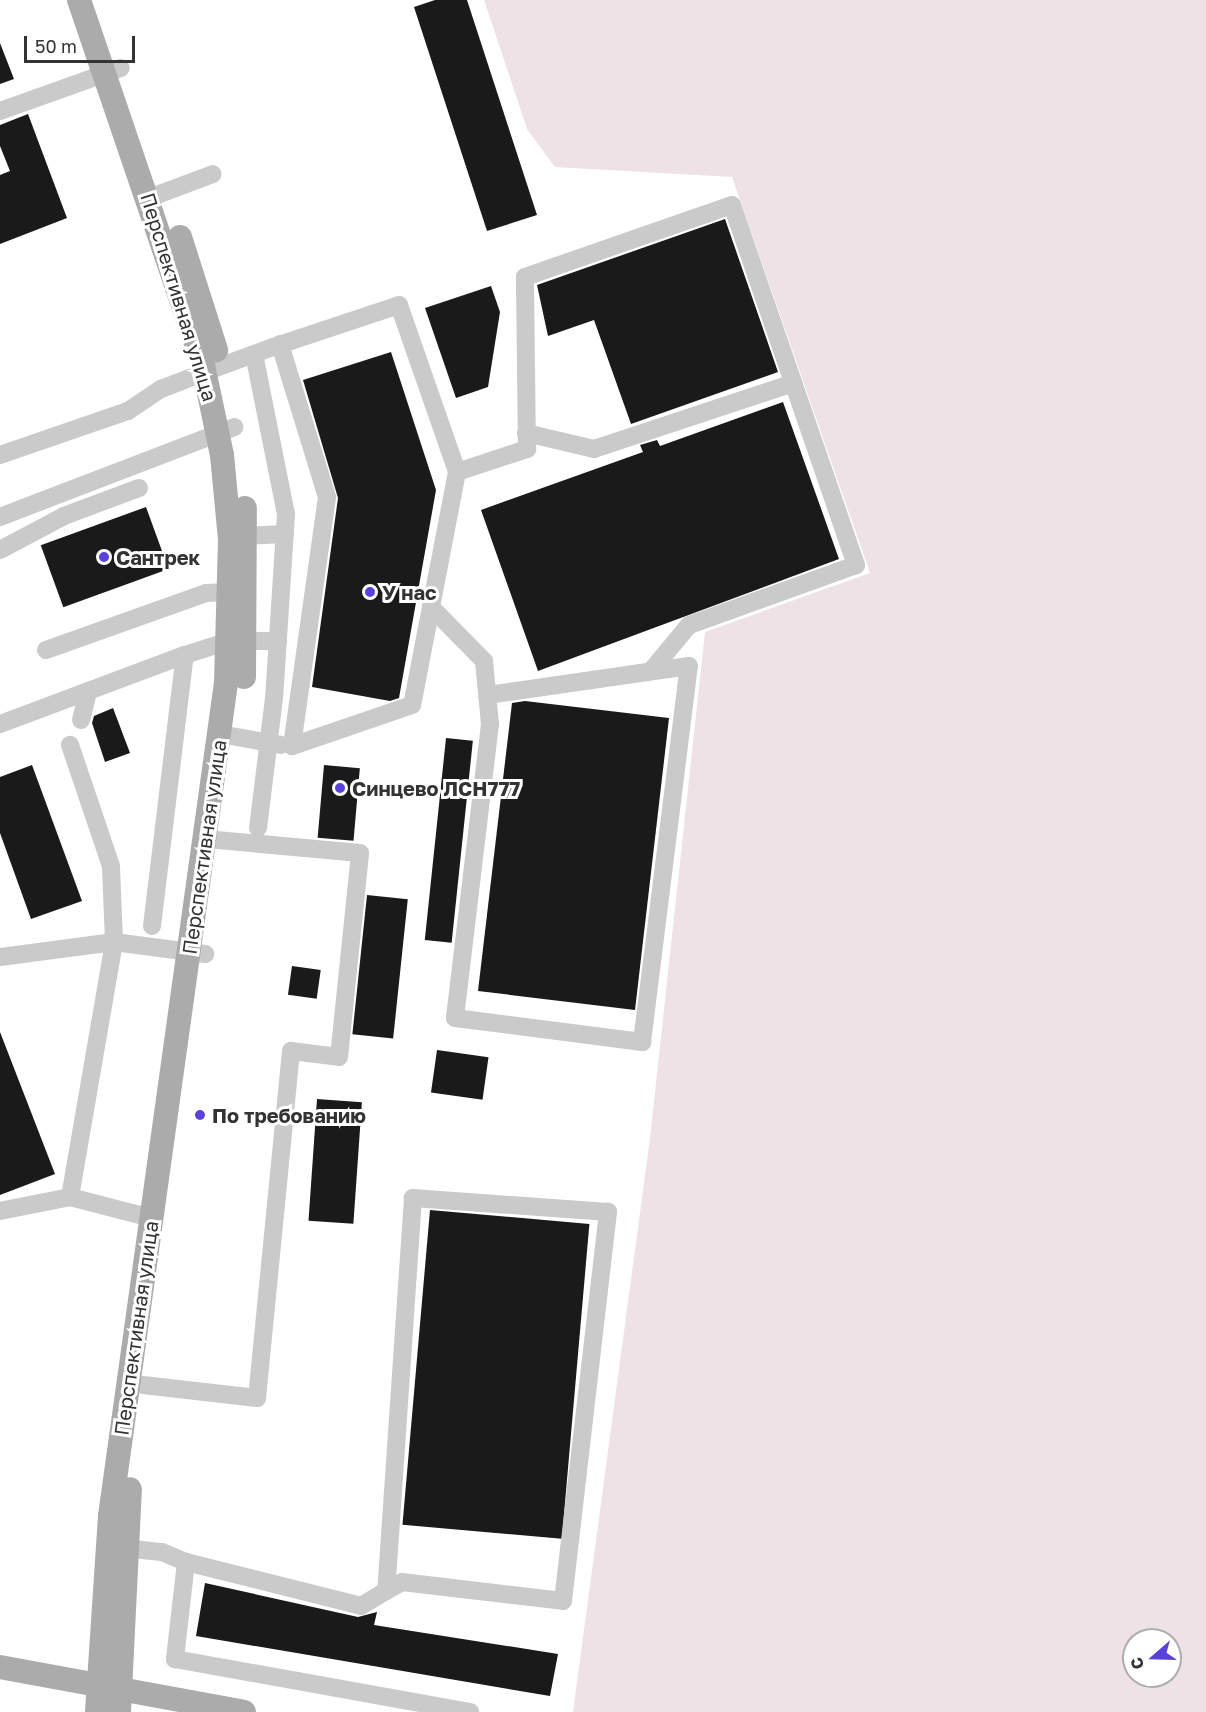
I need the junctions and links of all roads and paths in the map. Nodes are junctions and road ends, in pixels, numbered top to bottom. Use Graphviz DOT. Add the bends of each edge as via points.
graph roads {
  1 [pos="79,0"];
  2 [pos="97,0"];
  3 [pos="113,70"];
  4 [pos="0,111"];
  5 [pos="213,174"];
  6 [pos="157,196"];
  7 [pos="280,344"];
  8 [pos="254,354"];
  9 [pos="213,369"];
  10 [pos="793,383"];
  11 [pos="226,429"];
  12 [pos="526,433"];
  13 [pos="0,455"];
  14 [pos="457,472"];
  15 [pos="139,488"];
  16 [pos="0,517"];
  17 [pos="285,534"];
  18 [pos="246,536"];
  19 [pos="0,550"];
  20 [pos="239,591"];
  21 [pos="431,607"];
  22 [pos="238,641"];
  23 [pos="278,641"];
  24 [pos="46,650"];
  25 [pos="185,655"];
  26 [pos="651,671"];
  27 [pos="88,691"];
  28 [pos="487,695"];
  29 [pos="81,720"];
  30 [pos="0,723"];
  31 [pos="228,735"];
  32 [pos="270,742"];
  33 [pos="70,745"];
  34 [pos="292,746"];
  35 [pos="258,828"];
  36 [pos="213,840"];
  37 [pos="152,926"];
  38 [pos="114,942"];
  39 [pos="197,953"];
  40 [pos="0,957"];
  41 [pos="70,1197"];
  42 [pos="0,1211"];
  43 [pos="151,1218"];
  44 [pos="143,1385"];
  45 [pos="123,1548"];
  46 [pos="186,1562"];
  47 [pos="386,1591"];
  48 [pos="0,1667"];
  49 [pos="108,1686"];
  50 [pos="367,1694"];
  51 [pos="237,1711"];
  52 [pos="97,1712"];
  53 [pos="119,1712"];
  54 [pos="364,1712"];
  55 [pos="470,1712"];
  1 -- 3 [label="main road, Перспективная улица"];
  2 -- 3 [label="main road, Перспективная улица"];
  3 -- 4 [label="lane"];
  3 -- 6 [label="main road, Перспективная улица"];
  5 -- 6 [label="lane"];
  6 -- 9 [label="main road, Перспективная улица"];
  7 -- 8 [label="lane"];
  7 -- 14 [label="lane" via="399,305"];
  7 -- 34 [label="lane" via="327,497"];
  8 -- 9 [label="lane"];
  8 -- 17 [label="lane" via="269,413"];
  9 -- 11 [label="main road, Перспективная улица"];
  9 -- 13 [label="lane" via="161,389 128,411"];
  10 -- 12 [label="lane" via="594,449"];
  10 -- 12 [label="lane" via="732,205 525,277"];
  10 -- 26 [label="lane" via="856,565 689,626"];
  11 -- 16 [label="lane"];
  11 -- 18 [label="main road, Перспективная улица"];
  11 -- 20 [label="main road, Перспективная улица"];
  12 -- 14 [label="lane" via="527,449"];
  14 -- 21 [label="lane"];
  15 -- 19 [label="lane" via="64,516"];
  17 -- 18 [label="lane"];
  17 -- 23 [label="lane"];
  18 -- 20 [label="main road, Перспективная улица"];
  20 -- 22 [label="main road, Перспективная улица"];
  20 -- 24 [label="lane" via="206,592"];
  21 -- 28 [label="lane" via="484,661"];
  21 -- 34 [label="lane" via="412,705"];
  22 -- 23 [label="lane"];
  22 -- 25 [label="lane"];
  22 -- 31 [label="main road, Перспективная улица"];
  23 -- 32 [label="lane"];
  25 -- 27 [label="lane"];
  25 -- 37 [label="lane"];
  26 -- 28 [label="lane"];
  26 -- 28 [label="lane" via="689,666 642,1041 455,1018 490,724"];
  27 -- 29 [label="lane"];
  27 -- 30 [label="lane"];
  31 -- 32 [label="lane"];
  31 -- 36 [label="main road, Перспективная улица"];
  32 -- 34 [label="lane"];
  32 -- 35 [label="lane"];
  33 -- 38 [label="lane" via="111,866"];
  36 -- 39 [label="main road, Перспективная улица"];
  36 -- 44 [label="lane" via="360,853 339,1057 291,1051 257,1398"];
  38 -- 39 [label="lane"];
  38 -- 40 [label="lane"];
  38 -- 41 [label="lane"];
  39 -- 43 [label="main road, Перспективная улица"];
  39 -- 44 [label="main road, Перспективная улица"];
  41 -- 42 [label="lane"];
  41 -- 43 [label="lane"];
  43 -- 49 [label="main road, Перспективная улица" via="104,1558"];
  44 -- 45 [label="main road, Перспективная улица"];
  45 -- 46 [label="lane" via="162,1552"];
  45 -- 49 [label="main road, Перспективная улица"];
  46 -- 47 [label="lane" via="361,1606"];
  46 -- 50 [label="lane" via="175,1659"];
  47 -- 47 [label="lane" via="402,1582 563,1601 608,1212 413,1198"];
  48 -- 49 [label="main road"];
  49 -- 51 [label="main road"];
  49 -- 52 [label="main road, Перспективная улица"];
  49 -- 53 [label="main road, Перспективная улица"];
  50 -- 54 [label="lane"];
  50 -- 55 [label="lane"];
}
